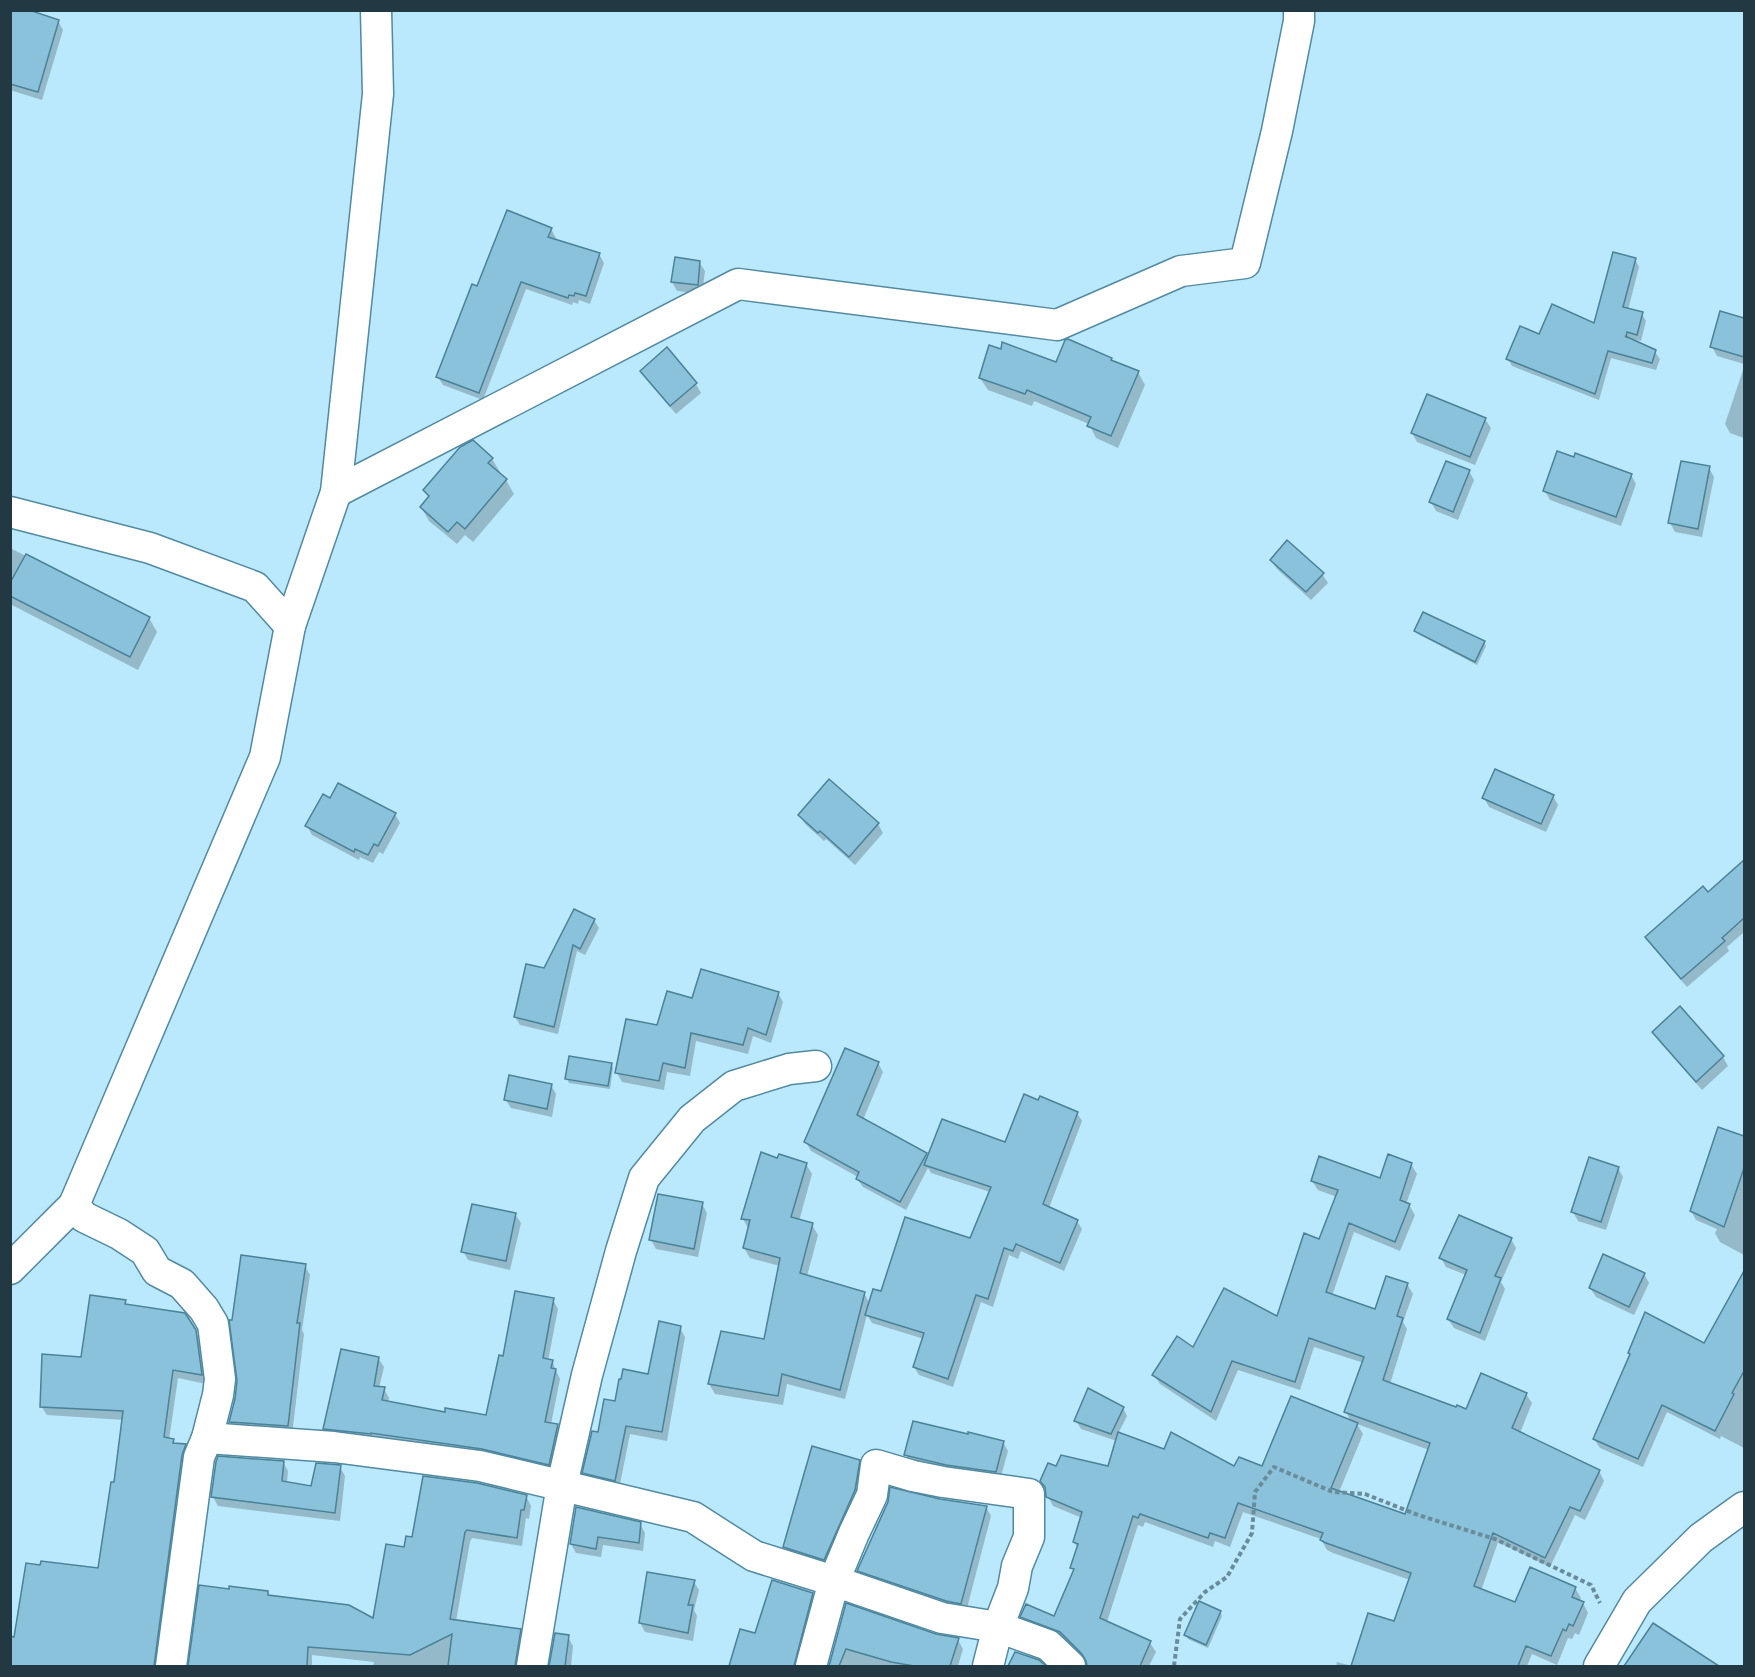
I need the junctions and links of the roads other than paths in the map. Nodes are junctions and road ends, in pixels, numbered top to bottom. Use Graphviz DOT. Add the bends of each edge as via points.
graph roads {
  1 [pos="376,10"];
  2 [pos="1299,10"];
  3 [pos="336,492"];
  4 [pos="10,512"];
  5 [pos="290,626"];
  6 [pos="816,1066"];
  7 [pos="74,1205"];
  8 [pos="10,1269"];
  9 [pos="207,1437"];
  10 [pos="562,1485"];
  11 [pos="1744,1507"];
  12 [pos="834,1581"];
  13 [pos="998,1627"];
  14 [pos="171,1666"];
  15 [pos="532,1666"];
  16 [pos="811,1666"];
  17 [pos="988,1666"];
  18 [pos="1070,1666"];
  19 [pos="1599,1666"];
  1 -- 3 [label="street" via="378,94"];
  2 -- 3 [label="street" via="1277,131 1245,263 1181,271 1057,325 738,284"];
  3 -- 5 [label="street"];
  4 -- 5 [label="street" via="150,548 255,587"];
  5 -- 7 [label="street" via="266,757"];
  6 -- 10 [label="street" via="789,1069 734,1086 692,1119 644,1178 590,1364"];
  7 -- 8 [label="street"];
  7 -- 9 [label="street" via="84,1217 145,1251 158,1271 182,1284 213,1324 220,1379"];
  9 -- 10 [label="street" via="334,1447 480,1466"];
  9 -- 14 [label="street" via="199,1457"];
  10 -- 12 [label="street" via="693,1517 754,1556"];
  10 -- 15 [label="street"];
  11 -- 19 [label="street" via="1701,1538 1637,1601"];
  12 -- 13 [label="street" via="942,1618"];
  12 -- 13 [label="street" via="872,1495 876,1465 944,1482 1029,1494 1029,1537"];
  12 -- 16 [label="street"];
  13 -- 17 [label="street"];
  13 -- 18 [label="street" via="1048,1645"];
}
